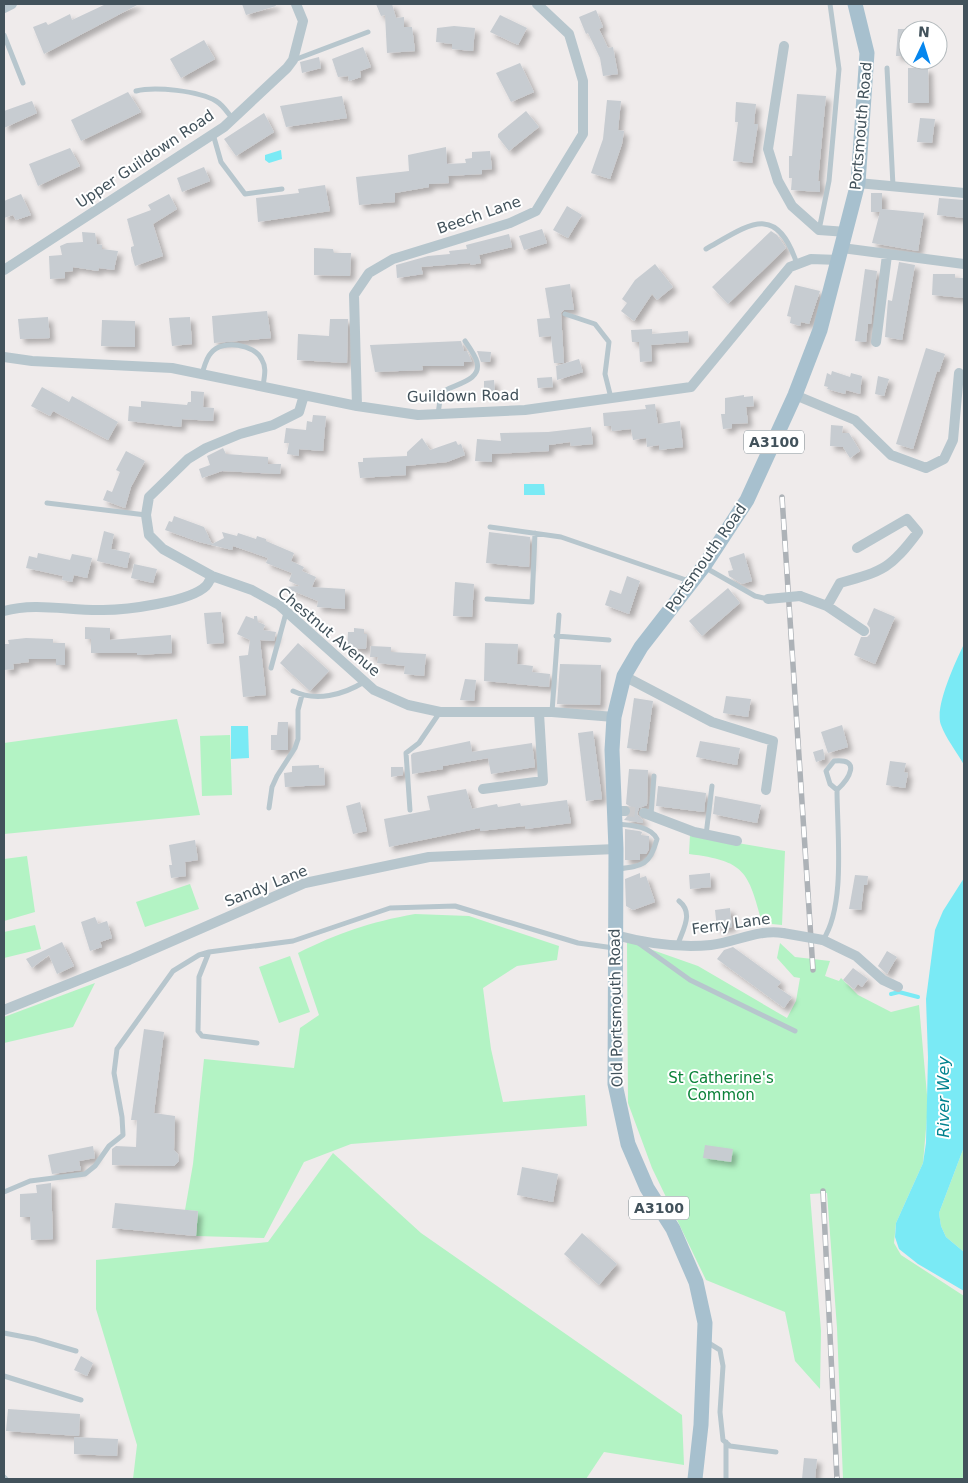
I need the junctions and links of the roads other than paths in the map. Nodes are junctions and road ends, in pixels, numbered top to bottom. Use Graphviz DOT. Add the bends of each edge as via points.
graph roads {
  1 [pos="12,4"];
  2 [pos="296,4"];
  3 [pos="537,4"];
  4 [pos="830,4"];
  5 [pos="855,4"];
  6 [pos="4,8"];
  7 [pos="368,32"];
  8 [pos="4,35"];
  9 [pos="784,46"];
  10 [pos="293,60"];
  11 [pos="887,68"];
  12 [pos="23,83"];
  13 [pos="136,92"];
  14 [pos="232,118"];
  15 [pos="213,134"];
  16 [pos="858,183"];
  17 [pos="893,186"];
  18 [pos="282,190"];
  19 [pos="964,193"];
  20 [pos="819,230"];
  21 [pos="847,232"];
  22 [pos="706,250"];
  23 [pos="840,254"];
  24 [pos="887,254"];
  25 [pos="964,264"];
  26 [pos="797,265"];
  27 [pos="4,270"];
  28 [pos="565,314"];
  29 [pos="465,341"];
  30 [pos="876,342"];
  31 [pos="4,357"];
  32 [pos="960,373"];
  33 [pos="202,374"];
  34 [pos="263,387"];
  35 [pos="304,395"];
  36 [pos="795,395"];
  37 [pos="611,398"];
  38 [pos="357,406"];
  39 [pos="438,414"];
  40 [pos="47,503"];
  41 [pos="146,515"];
  42 [pos="490,527"];
  43 [pos="535,533"];
  44 [pos="857,548"];
  45 [pos="704,566"];
  46 [pos="212,576"];
  47 [pos="692,582"];
  48 [pos="486,599"];
  49 [pos="768,599"];
  50 [pos="827,606"];
  51 [pos="4,611"];
  52 [pos="286,612"];
  53 [pos="559,615"];
  54 [pos="864,630"];
  55 [pos="556,636"];
  56 [pos="609,640"];
  57 [pos="271,668"];
  58 [pos="624,676"];
  59 [pos="364,682"];
  60 [pos="293,690"];
  61 [pos="302,695"];
  62 [pos="440,712"];
  63 [pos="552,712"];
  64 [pos="539,713"];
  65 [pos="614,717"];
  66 [pos="654,776"];
  67 [pos="712,786"];
  68 [pos="483,789"];
  69 [pos="766,790"];
  70 [pos="837,790"];
  71 [pos="268,808"];
  72 [pos="410,810"];
  73 [pos="647,814"];
  74 [pos="618,815"];
  75 [pos="706,836"];
  76 [pos="737,841"];
  77 [pos="616,849"];
  78 [pos="616,870"];
  79 [pos="679,901"];
  80 [pos="634,940"];
  81 [pos="823,940"];
  82 [pos="615,942"];
  83 [pos="678,944"];
  84 [pos="209,952"];
  85 [pos="898,987"];
  86 [pos="4,1010"];
  87 [pos="795,1031"];
  88 [pos="256,1043"];
  89 [pos="4,1192"];
  90 [pos="4,1333"];
  91 [pos="704,1341"];
  92 [pos="76,1351"];
  93 [pos="4,1376"];
  94 [pos="82,1400"];
  95 [pos="726,1442"];
  96 [pos="776,1452"];
  97 [pos="695,1479"];
  98 [pos="726,1479"];
  1 -- 6 [label="street"];
  2 -- 10 [label="street, Upper Guildown Road" via="303,21"];
  3 -- 38 [label="street, Beech Lane" via="569,34 583,81 583,134 536,211 510,223 393,259 369,273 354,295"];
  4 -- 20 [label="lane" via="839,69 829,182"];
  5 -- 16 [label="main road, Portsmouth Road / A3100" via="867,53"];
  7 -- 10 [label="lane"];
  8 -- 12 [label="lane"];
  9 -- 20 [label="street" via="768,149 778,181 792,206"];
  10 -- 14 [label="street, Upper Guildown Road"];
  11 -- 17 [label="lane"];
  13 -- 14 [label="lane" via="155,89 209,98 224,107"];
  14 -- 15 [label="street, Upper Guildown Road"];
  15 -- 18 [label="lane" via="221,162 245,194"];
  15 -- 27 [label="street, Upper Guildown Road"];
  16 -- 17 [label="street"];
  16 -- 21 [label="main road, Portsmouth Road / A3100"];
  17 -- 19 [label="street"];
  20 -- 21 [label="street"];
  21 -- 23 [label="main road, Portsmouth Road / A3100"];
  22 -- 26 [label="lane" via="742,228 763,223 778,229 790,244"];
  23 -- 24 [label="street, Guildown Road"];
  23 -- 26 [label="street, Guildown Road"];
  23 -- 36 [label="main road, Portsmouth Road / A3100" via="820,330"];
  24 -- 25 [label="street, Guildown Road"];
  24 -- 30 [label="street"];
  26 -- 37 [label="street, Guildown Road" via="790,267 691,387"];
  28 -- 37 [label="lane" via="595,324 609,342 605,374"];
  29 -- 39 [label="lane" via="477,362 477,372 441,393"];
  31 -- 33 [label="street, Guildown Road" via="172,368"];
  32 -- 36 [label="street" via="953,440 944,459 926,468 891,455 855,420"];
  33 -- 34 [label="street, Guildown Road"];
  33 -- 34 [label="lane" via="209,354 216,348 246,346 262,358 265,368"];
  34 -- 35 [label="street, Guildown Road"];
  35 -- 38 [label="street, Guildown Road"];
  35 -- 41 [label="street" via="299,412 273,425 206,448 188,459 149,497"];
  36 -- 45 [label="main road, Portsmouth Road / A3100" via="747,500"];
  37 -- 39 [label="street, Guildown Road" via="525,410"];
  38 -- 39 [label="street, Guildown Road" via="418,415"];
  40 -- 41 [label="lane"];
  41 -- 46 [label="street, Chestnut Avenue" via="149,535 163,549"];
  42 -- 43 [label="lane"];
  43 -- 47 [label="lane" via="561,537"];
  43 -- 48 [label="lane" via="532,602"];
  44 -- 50 [label="street" via="907,519 918,532 900,556 878,573 840,583"];
  45 -- 47 [label="main road, Portsmouth Road / A3100"];
  45 -- 49 [label="lane" via="755,596"];
  46 -- 51 [label="street" via="207,585 196,593 153,605 103,610 20,607"];
  46 -- 52 [label="street, Chestnut Avenue" via="252,590"];
  47 -- 58 [label="main road, Portsmouth Road / A3100" via="641,647"];
  49 -- 50 [label="street, bridge" via="800,596"];
  50 -- 54 [label="street"];
  52 -- 57 [label="lane"];
  52 -- 59 [label="street, Chestnut Avenue"];
  53 -- 55 [label="lane"];
  55 -- 56 [label="lane"];
  55 -- 63 [label="lane"];
  58 -- 65 [label="main road, Portsmouth Road / A3100"];
  58 -- 69 [label="street" via="712,722 773,741"];
  59 -- 61 [label="lane" via="350,691 332,695"];
  59 -- 62 [label="street, Chestnut Avenue" via="408,705"];
  60 -- 61 [label="lane"];
  61 -- 71 [label="lane" via="295,748 275,781"];
  62 -- 64 [label="street, Chestnut Avenue"];
  62 -- 72 [label="lane" via="419,743 406,753"];
  63 -- 64 [label="street, Chestnut Avenue"];
  63 -- 65 [label="street, Chestnut Avenue"];
  64 -- 68 [label="street" via="543,782"];
  65 -- 74 [label="main road, Portsmouth Road / A3100" via="612,750"];
  66 -- 73 [label="lane"];
  67 -- 75 [label="lane"];
  70 -- 70 [label="lane" via="830,784 826,771 828,765 842,760 851,768 850,775"];
  70 -- 81 [label="lane" via="838,863 834,912"];
  73 -- 75 [label="street"];
  74 -- 77 [label="main road, Portsmouth Road / A3100"];
  74 -- 78 [label="lane" via="657,839 652,856 640,866"];
  75 -- 76 [label="street"];
  77 -- 78 [label="main road, Old Portsmouth Road / A3100"];
  77 -- 86 [label="street, Sandy Lane" via="429,857 305,883 129,960"];
  78 -- 82 [label="main road, Old Portsmouth Road / A3100"];
  79 -- 83 [label="lane" via="687,914"];
  80 -- 82 [label="street, Ferry Lane"];
  80 -- 83 [label="street, Ferry Lane"];
  80 -- 87 [label="lane" via="690,980"];
  81 -- 83 [label="street, Ferry Lane, bridge" via="772,931 711,945"];
  81 -- 85 [label="street, Ferry Lane" via="856,956 883,980"];
  82 -- 84 [label="lane" via="578,943 455,906 390,908 293,941"];
  82 -- 91 [label="main road, Old Portsmouth Road / A3100" via="615,1084 628,1144 696,1282 705,1323"];
  84 -- 88 [label="lane" via="199,977 198,1031 202,1036"];
  84 -- 89 [label="lane" via="173,971 118,1049 114,1073 123,1135 109,1146 86,1174 30,1181"];
  90 -- 92 [label="lane"];
  91 -- 95 [label="lane" via="720,1350 723,1366 720,1412 723,1440"];
  91 -- 97 [label="main road, Old Portsmouth Road / A3100" via="701,1426"];
  93 -- 94 [label="lane"];
  95 -- 96 [label="lane" via="730,1446"];
  95 -- 98 [label="lane"];
}
